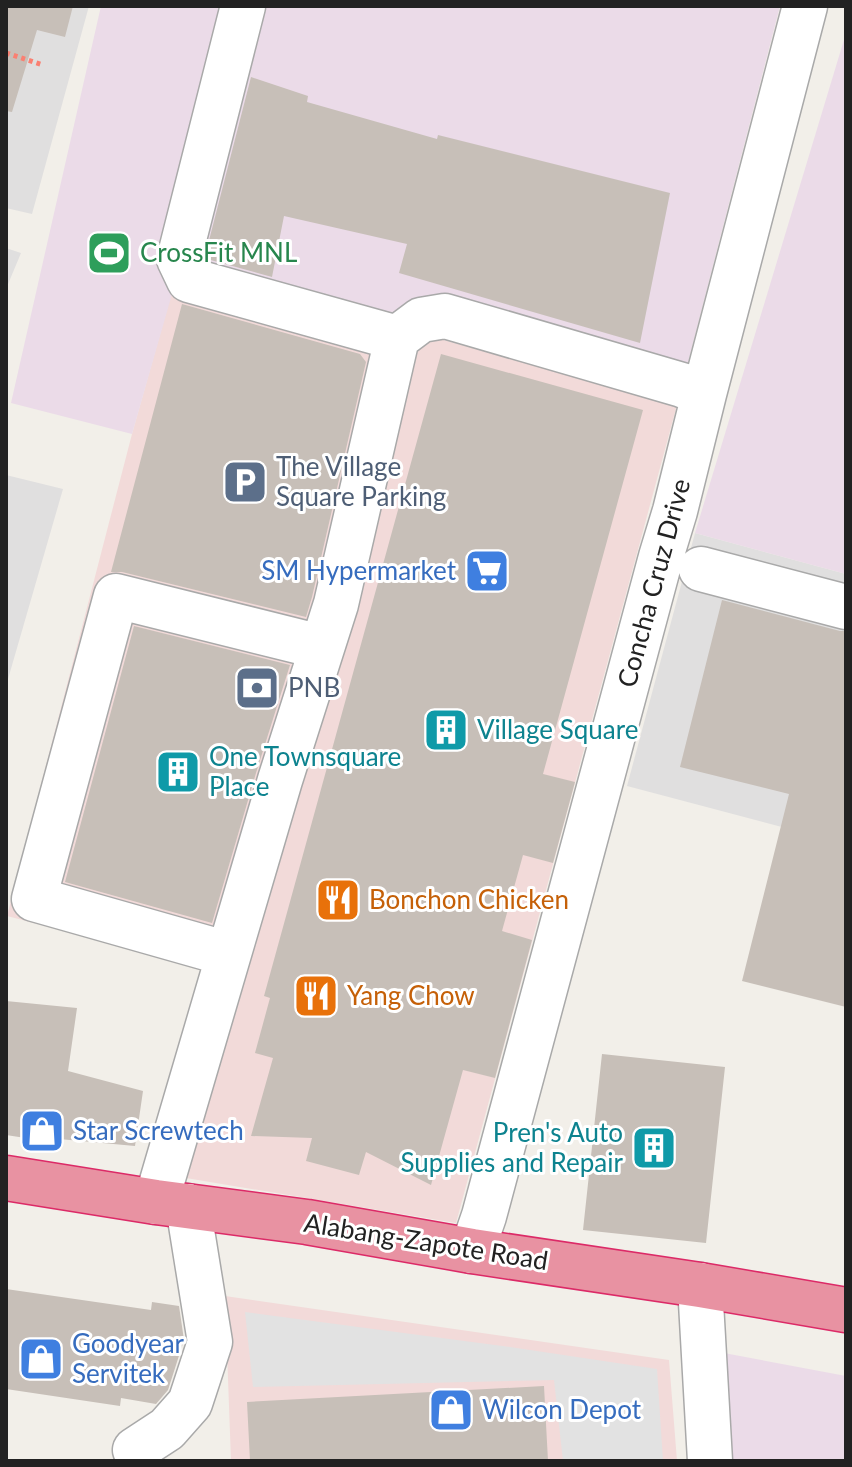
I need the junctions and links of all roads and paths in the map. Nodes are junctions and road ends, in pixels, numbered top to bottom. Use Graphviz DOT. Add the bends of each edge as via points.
graph roads {
  1 [pos="243,6"];
  2 [pos="805,6"];
  3 [pos="6,53"];
  4 [pos="43,65"];
  5 [pos="397,338"];
  6 [pos="704,394"];
  7 [pos="701,569"];
  8 [pos="846,607"];
  9 [pos="321,647"];
  10 [pos="228,954"];
  11 [pos="6,1178"];
  12 [pos="172,1204"];
  13 [pos="472,1251"];
  14 [pos="700,1285"];
  15 [pos="846,1310"];
  16 [pos="135,1450"];
  17 [pos="710,1461"];
  1 -- 5 [label="street" via="179,259 189,280"];
  2 -- 6 [label="street, Concha Cruz Drive"];
  3 -- 4 [label="path"];
  5 -- 6 [label="street" via="421,320 445,316"];
  5 -- 9 [label="street"];
  6 -- 13 [label="street, Concha Cruz Drive"];
  7 -- 8 [label="street"];
  9 -- 10 [label="street"];
  9 -- 10 [label="street" via="116,596 34,899"];
  10 -- 12 [label="street"];
  11 -- 12 [label="highway, Alabang-Zapote Road"];
  12 -- 13 [label="highway, Alabang-Zapote Road"];
  12 -- 16 [label="street" via="210,1342 190,1403 167,1429"];
  13 -- 14 [label="highway, Alabang-Zapote Road"];
  14 -- 15 [label="highway, Alabang-Zapote Road"];
  14 -- 17 [label="street"];
}
